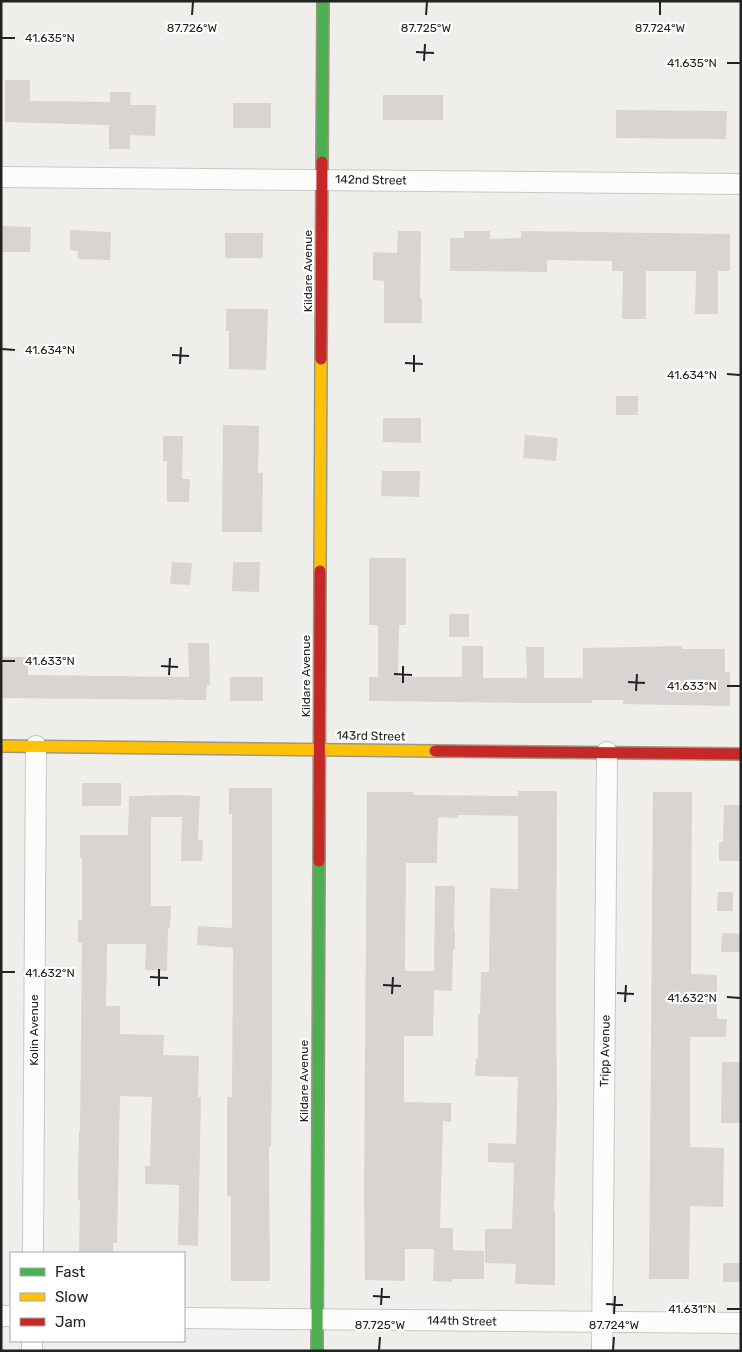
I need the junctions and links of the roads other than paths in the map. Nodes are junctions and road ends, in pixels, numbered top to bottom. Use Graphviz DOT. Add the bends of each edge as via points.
graph roads {
  1 [pos="323,1"];
  2 [pos="1,177"];
  3 [pos="322,179"];
  4 [pos="741,184"];
  5 [pos="1,746"];
  6 [pos="36,746"];
  7 [pos="320,750"];
  8 [pos="607,752"];
  9 [pos="741,754"];
  10 [pos="33,1252"];
  11 [pos="185,1318"];
  12 [pos="317,1319"];
  13 [pos="602,1322"];
  14 [pos="741,1322"];
  15 [pos="317,1351"];
  16 [pos="602,1351"];
  1 -- 3 [label="street, Kildare Avenue"];
  2 -- 3 [label="street, 142nd Street"];
  3 -- 4 [label="street, 142nd Street"];
  3 -- 7 [label="street, Kildare Avenue"];
  5 -- 6 [label="street, 143rd Street"];
  6 -- 7 [label="street, 143rd Street"];
  6 -- 10 [label="street, Kolin Avenue"];
  7 -- 8 [label="street, 143rd Street"];
  7 -- 12 [label="street, Kildare Avenue"];
  8 -- 9 [label="street, 143rd Street"];
  8 -- 13 [label="street, Tripp Avenue"];
  11 -- 12 [label="street, 144th Street"];
  12 -- 13 [label="street, 144th Street"];
  12 -- 15 [label="street, Kildare Avenue"];
  13 -- 14 [label="street, 144th Street"];
  13 -- 16 [label="street, Tripp Avenue"];
}
